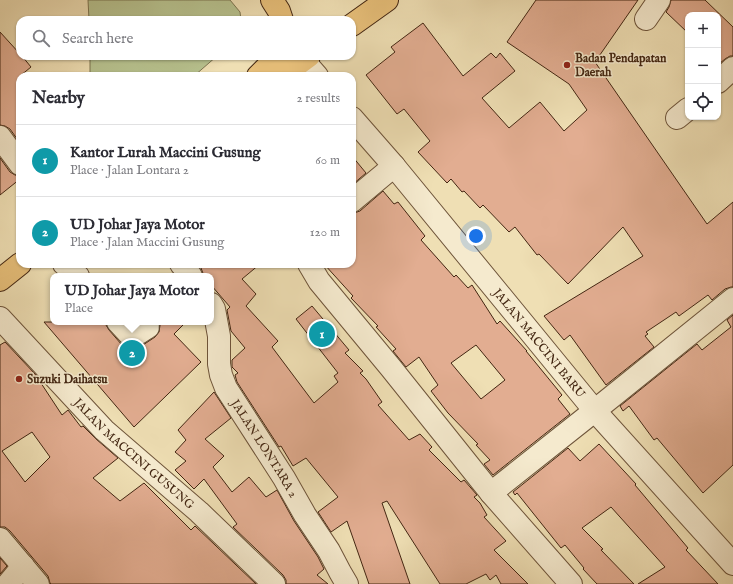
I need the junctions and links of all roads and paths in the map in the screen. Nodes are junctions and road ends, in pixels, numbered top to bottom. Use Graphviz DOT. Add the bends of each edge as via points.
graph roads {
  1 [pos="272,0"];
  2 [pos="387,0"];
  3 [pos="659,0"];
  4 [pos="281,16"];
  5 [pos="646,19"];
  6 [pos="356,22"];
  7 [pos="274,60"];
  8 [pos="310,64"];
  9 [pos="733,68"];
  10 [pos="262,72"];
  11 [pos="291,72"];
  12 [pos="721,79"];
  13 [pos="356,123"];
  14 [pos="0,137"];
  15 [pos="16,159"];
  16 [pos="394,166"];
  17 [pos="356,198"];
  18 [pos="16,267"];
  19 [pos="311,268"];
  20 [pos="0,280"];
  21 [pos="733,299"];
  22 [pos="214,309"];
  23 [pos="0,318"];
  24 [pos="121,325"];
  25 [pos="148,327"];
  26 [pos="595,411"];
  27 [pos="491,492"];
  28 [pos="0,539"];
  29 [pos="733,564"];
  30 [pos="23,566"];
  31 [pos="8,584"];
  32 [pos="38,584"];
  33 [pos="274,584"];
  34 [pos="347,584"];
  35 [pos="571,584"];
  1 -- 4 [label="highway"];
  2 -- 6 [label="highway"];
  3 -- 5 [label="street"];
  7 -- 10 [label="highway"];
  8 -- 11 [label="highway"];
  9 -- 12 [label="street"];
  13 -- 16 [label="street, JALAN MACCINI BARU"];
  14 -- 15 [label="street"];
  16 -- 17 [label="street"];
  16 -- 26 [label="street, JALAN MACCINI BARU"];
  18 -- 20 [label="highway"];
  19 -- 27 [label="street" via="319,281"];
  21 -- 26 [label="street"];
  22 -- 34 [label="street, JALAN LONTARA 2" via="219,336 220,375 226,388 280,471"];
  23 -- 33 [label="street, JALAN MACCINI GUSUNG" via="104,430 200,512"];
  24 -- 25 [label="street" via="131,336"];
  26 -- 27 [label="street"];
  26 -- 29 [label="street, JALAN MACCINI BARU"];
  27 -- 35 [label="street"];
  28 -- 30 [label="street"];
  30 -- 31 [label="street"];
  30 -- 32 [label="street"];
}
